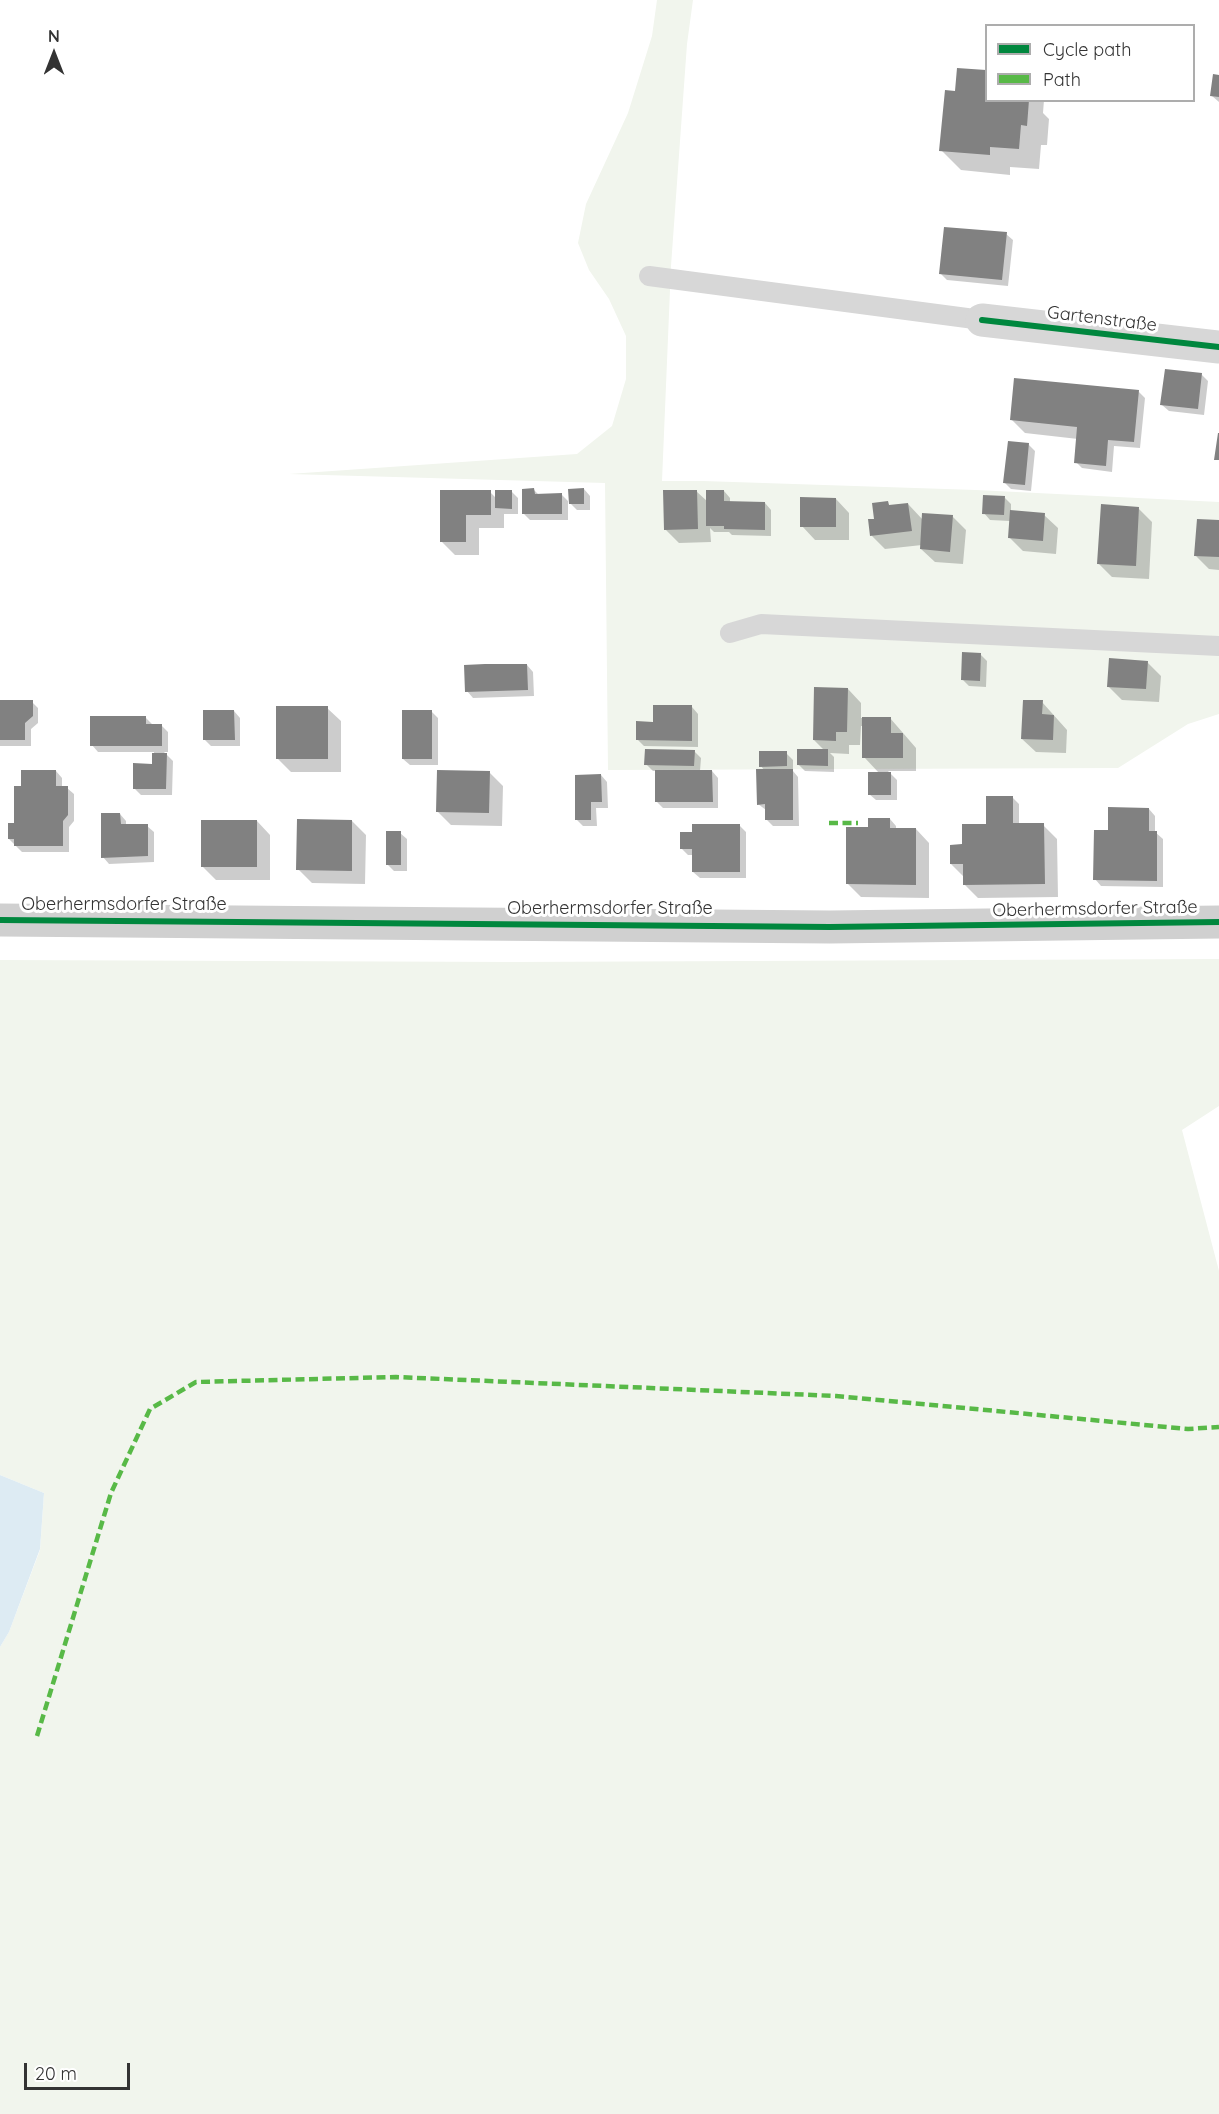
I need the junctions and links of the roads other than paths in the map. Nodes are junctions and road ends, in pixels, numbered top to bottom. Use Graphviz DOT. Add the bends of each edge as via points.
graph roads {
  1 [pos="649,276"];
  2 [pos="982,320"];
  3 [pos="1219,347"];
  4 [pos="730,633"];
  5 [pos="1219,646"];
  6 [pos="0,920"];
  7 [pos="1219,922"];
  1 -- 2 [label="lane"];
  2 -- 3 [label="street, Gartenstraße"];
  4 -- 5 [label="lane" via="761,624"];
  6 -- 7 [label="street, Oberhermsdorfer Straße" via="830,927"];
}
